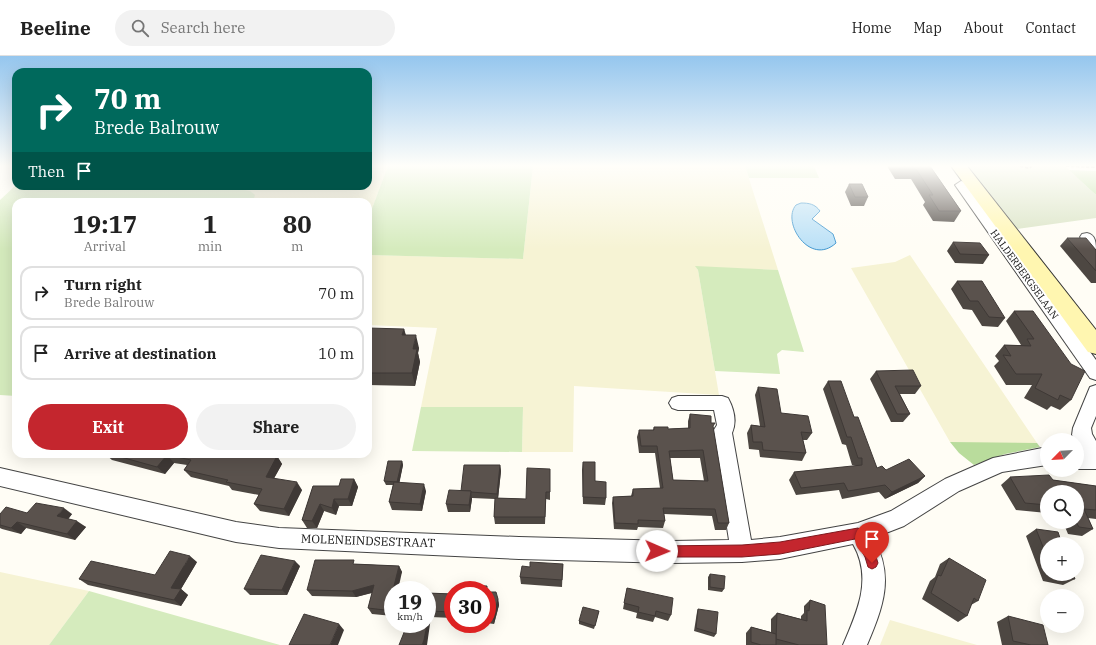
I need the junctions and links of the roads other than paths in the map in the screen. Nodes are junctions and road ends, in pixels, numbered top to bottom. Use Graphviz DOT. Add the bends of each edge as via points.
graph roads {
  1 [pos="967,193"];
  2 [pos="979,193"];
  3 [pos="1096,346"];
  4 [pos="1096,373"];
  5 [pos="1096,392"];
  6 [pos="678,403"];
  7 [pos="1089,452"];
  8 [pos="1040,457"];
  9 [pos="0,477"];
  10 [pos="858,533"];
  11 [pos="742,551"];
  12 [pos="855,645"];
  1 -- 4 [label="street, HALDERBERGSELAAN"];
  2 -- 3 [label="main road, HALDERBERGSELAAN"];
  5 -- 7 [label="street" via="1082,428"];
  6 -- 11 [label="street" via="722,403 726,425 722,433"];
  8 -- 10 [label="street, MOLENEINDSESTRAAT" via="1000,464 952,486 897,519"];
  9 -- 11 [label="street, MOLENEINDSESTRAAT" via="236,532 279,538 519,548"];
  10 -- 11 [label="street, MOLENEINDSESTRAAT" via="780,548"];
  10 -- 12 [label="street" via="870,555 874,572 874,592"];
}
